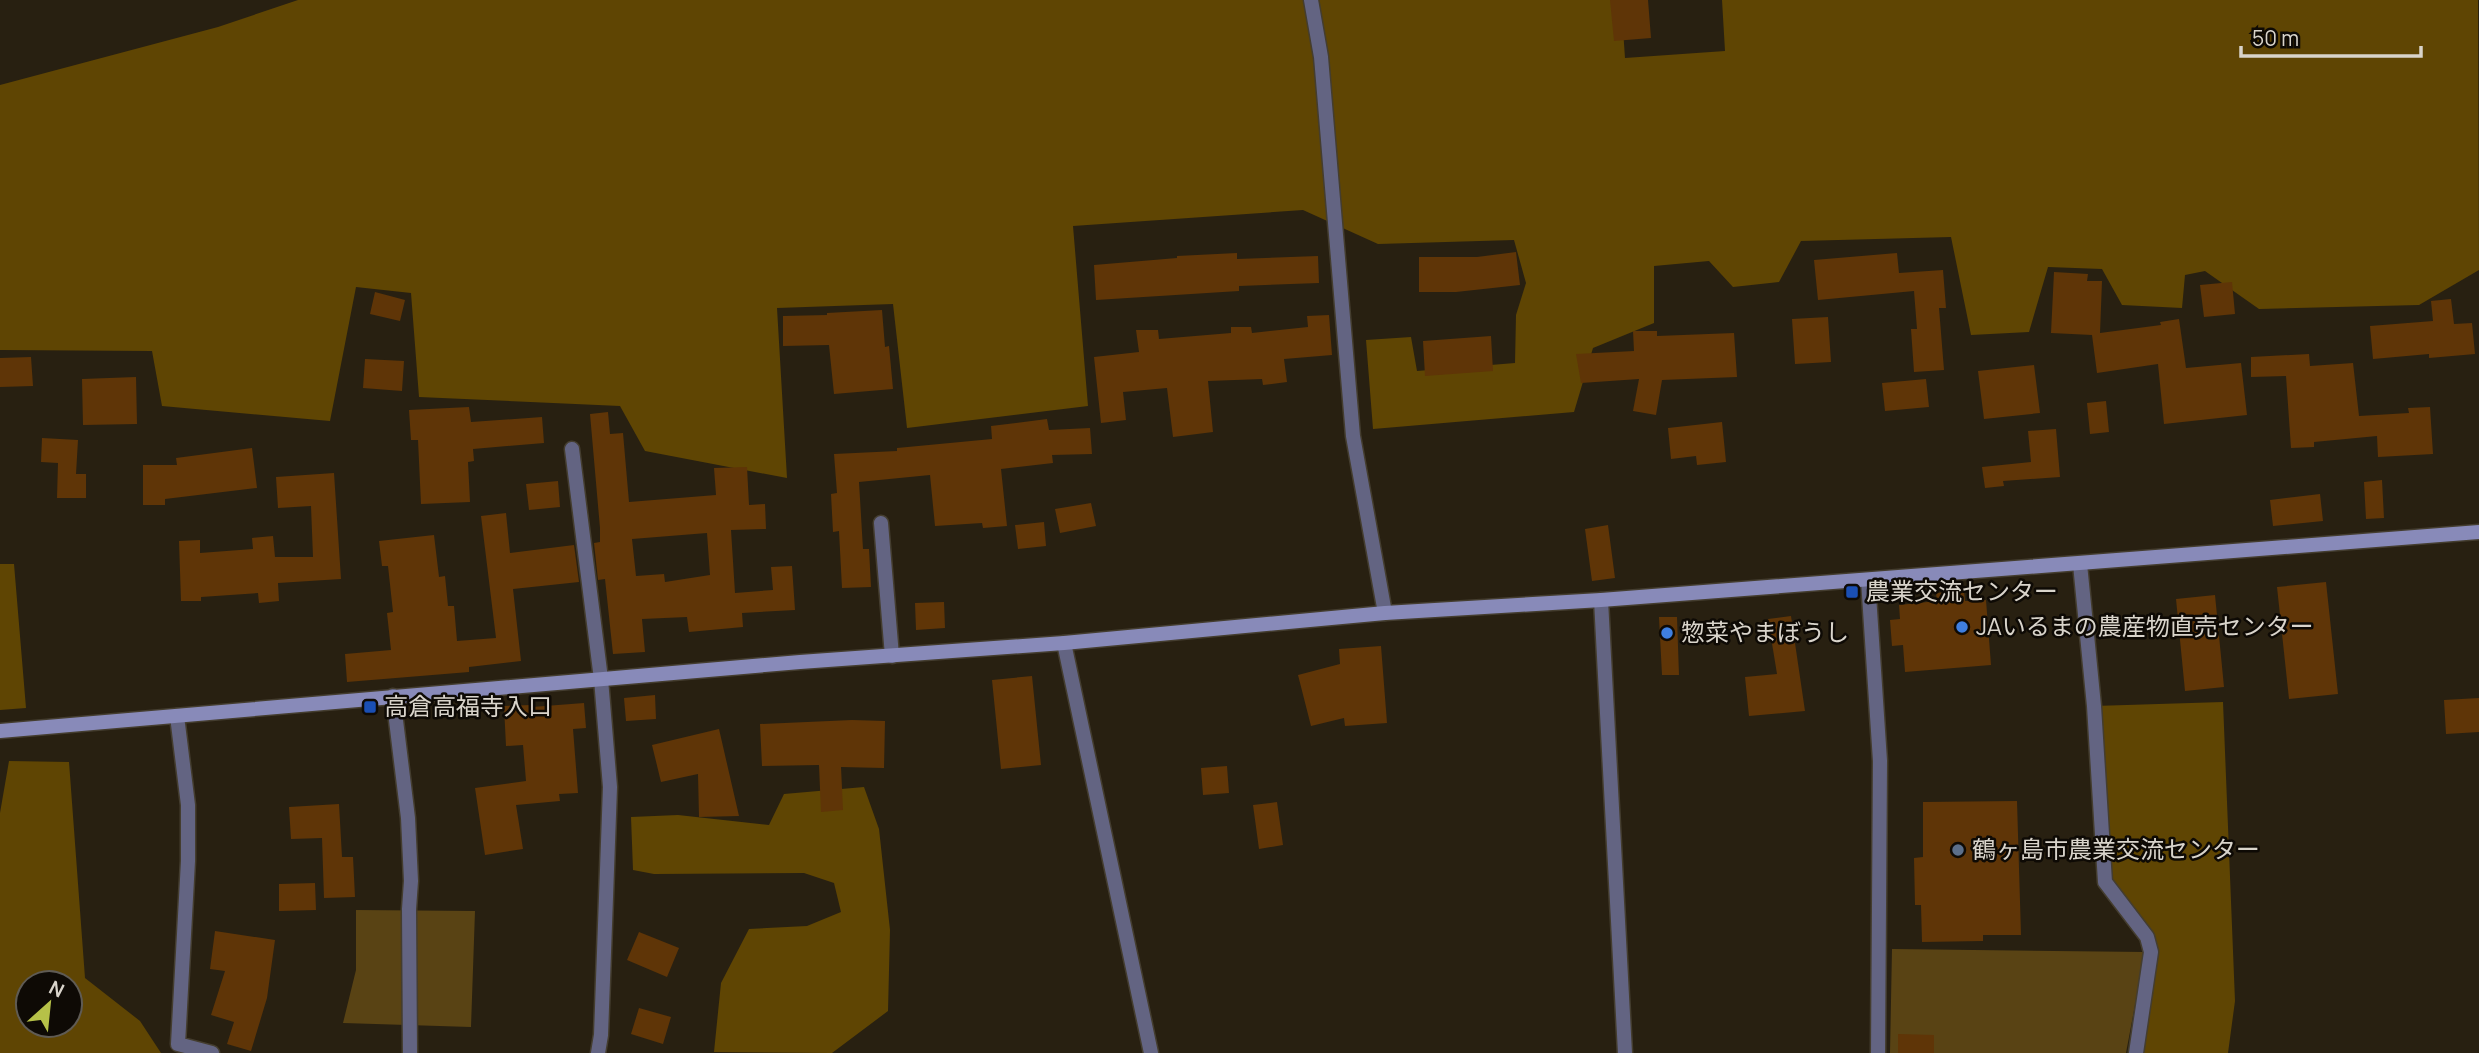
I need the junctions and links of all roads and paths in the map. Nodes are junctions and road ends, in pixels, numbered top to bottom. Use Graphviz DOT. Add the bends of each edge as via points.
graph roads {
  1 [pos="1311,0"];
  2 [pos="572,449"];
  3 [pos="881,523"];
  4 [pos="2479,532"];
  5 [pos="2080,564"];
  6 [pos="1868,580"];
  7 [pos="1601,600"];
  8 [pos="1385,613"];
  9 [pos="1065,643"];
  10 [pos="892,656"];
  11 [pos="601,679"];
  12 [pos="393,696"];
  13 [pos="177,716"];
  14 [pos="0,731"];
  15 [pos="212,1053"];
  16 [pos="410,1053"];
  17 [pos="598,1053"];
  18 [pos="1151,1053"];
  19 [pos="1625,1053"];
  20 [pos="1878,1053"];
  21 [pos="2136,1053"];
  1 -- 8 [label="street" via="1321,57 1353,436"];
  2 -- 11 [label="street"];
  3 -- 10 [label="street"];
  4 -- 5 [label="street"];
  5 -- 6 [label="street"];
  5 -- 21 [label="street" via="2105,882 2147,937 2151,952"];
  6 -- 7 [label="street"];
  6 -- 20 [label="street" via="1880,761"];
  7 -- 8 [label="street"];
  7 -- 19 [label="street"];
  8 -- 9 [label="street"];
  9 -- 10 [label="street"];
  9 -- 18 [label="street"];
  10 -- 11 [label="street"];
  11 -- 12 [label="street"];
  11 -- 17 [label="street" via="610,787"];
  12 -- 13 [label="street"];
  12 -- 16 [label="street" via="411,881"];
  13 -- 14 [label="street"];
  13 -- 15 [label="street" via="188,805 178,1044"];
}
